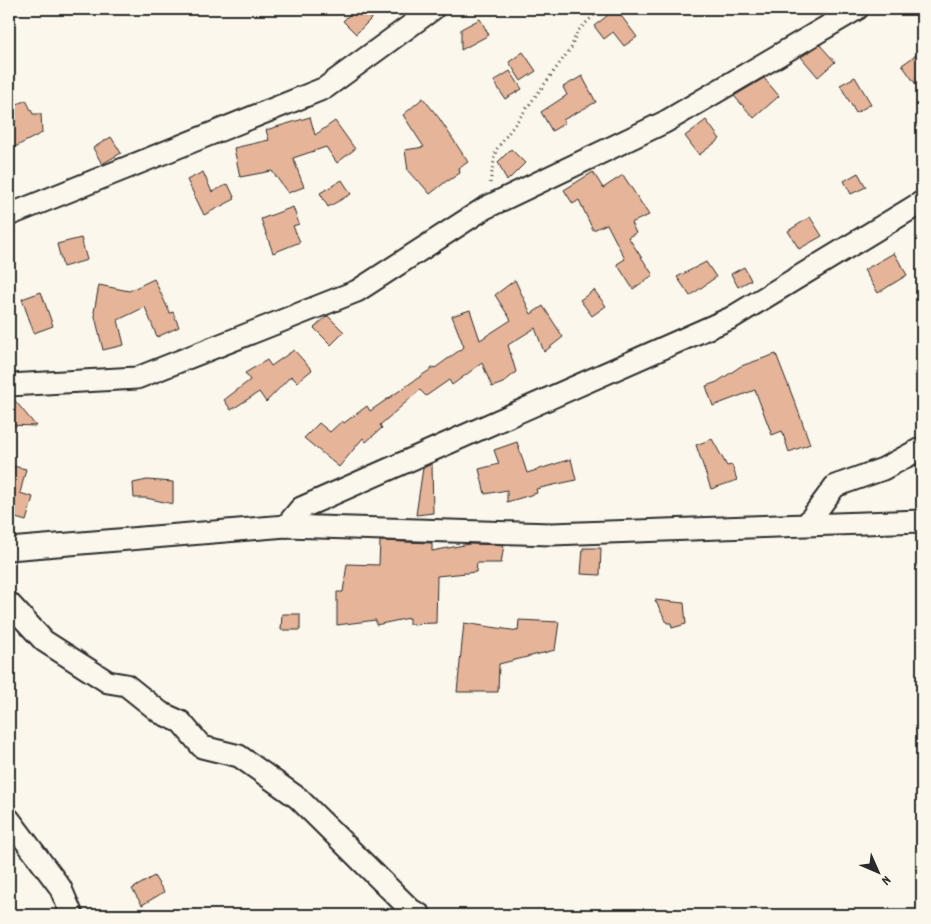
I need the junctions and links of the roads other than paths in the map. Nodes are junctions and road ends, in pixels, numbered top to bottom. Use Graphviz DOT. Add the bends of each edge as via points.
graph roads {
  1 [pos="433,9"];
  2 [pos="857,9"];
  3 [pos="922,202"];
  4 [pos="9,215"];
  5 [pos="9,385"];
  6 [pos="922,448"];
  7 [pos="922,521"];
  8 [pos="807,524"];
  9 [pos="286,526"];
  10 [pos="9,549"];
  11 [pos="9,604"];
  12 [pos="9,819"];
  13 [pos="72,915"];
  14 [pos="420,915"];
  1 -- 4 [label="street" via="325,88"];
  2 -- 5 [label="street" via="665,122 485,208 357,291 137,378"];
  3 -- 9 [label="street" via="731,318 301,508"];
  6 -- 8 [label="street" via="882,469 836,486"];
  7 -- 8 [label="street"];
  8 -- 9 [label="street" via="552,534"];
  9 -- 10 [label="street"];
  11 -- 14 [label="street" via="44,641 108,682 126,685 161,713 182,722 202,747 239,756 298,798 411,910"];
  12 -- 13 [label="street" via="60,887"];
}
